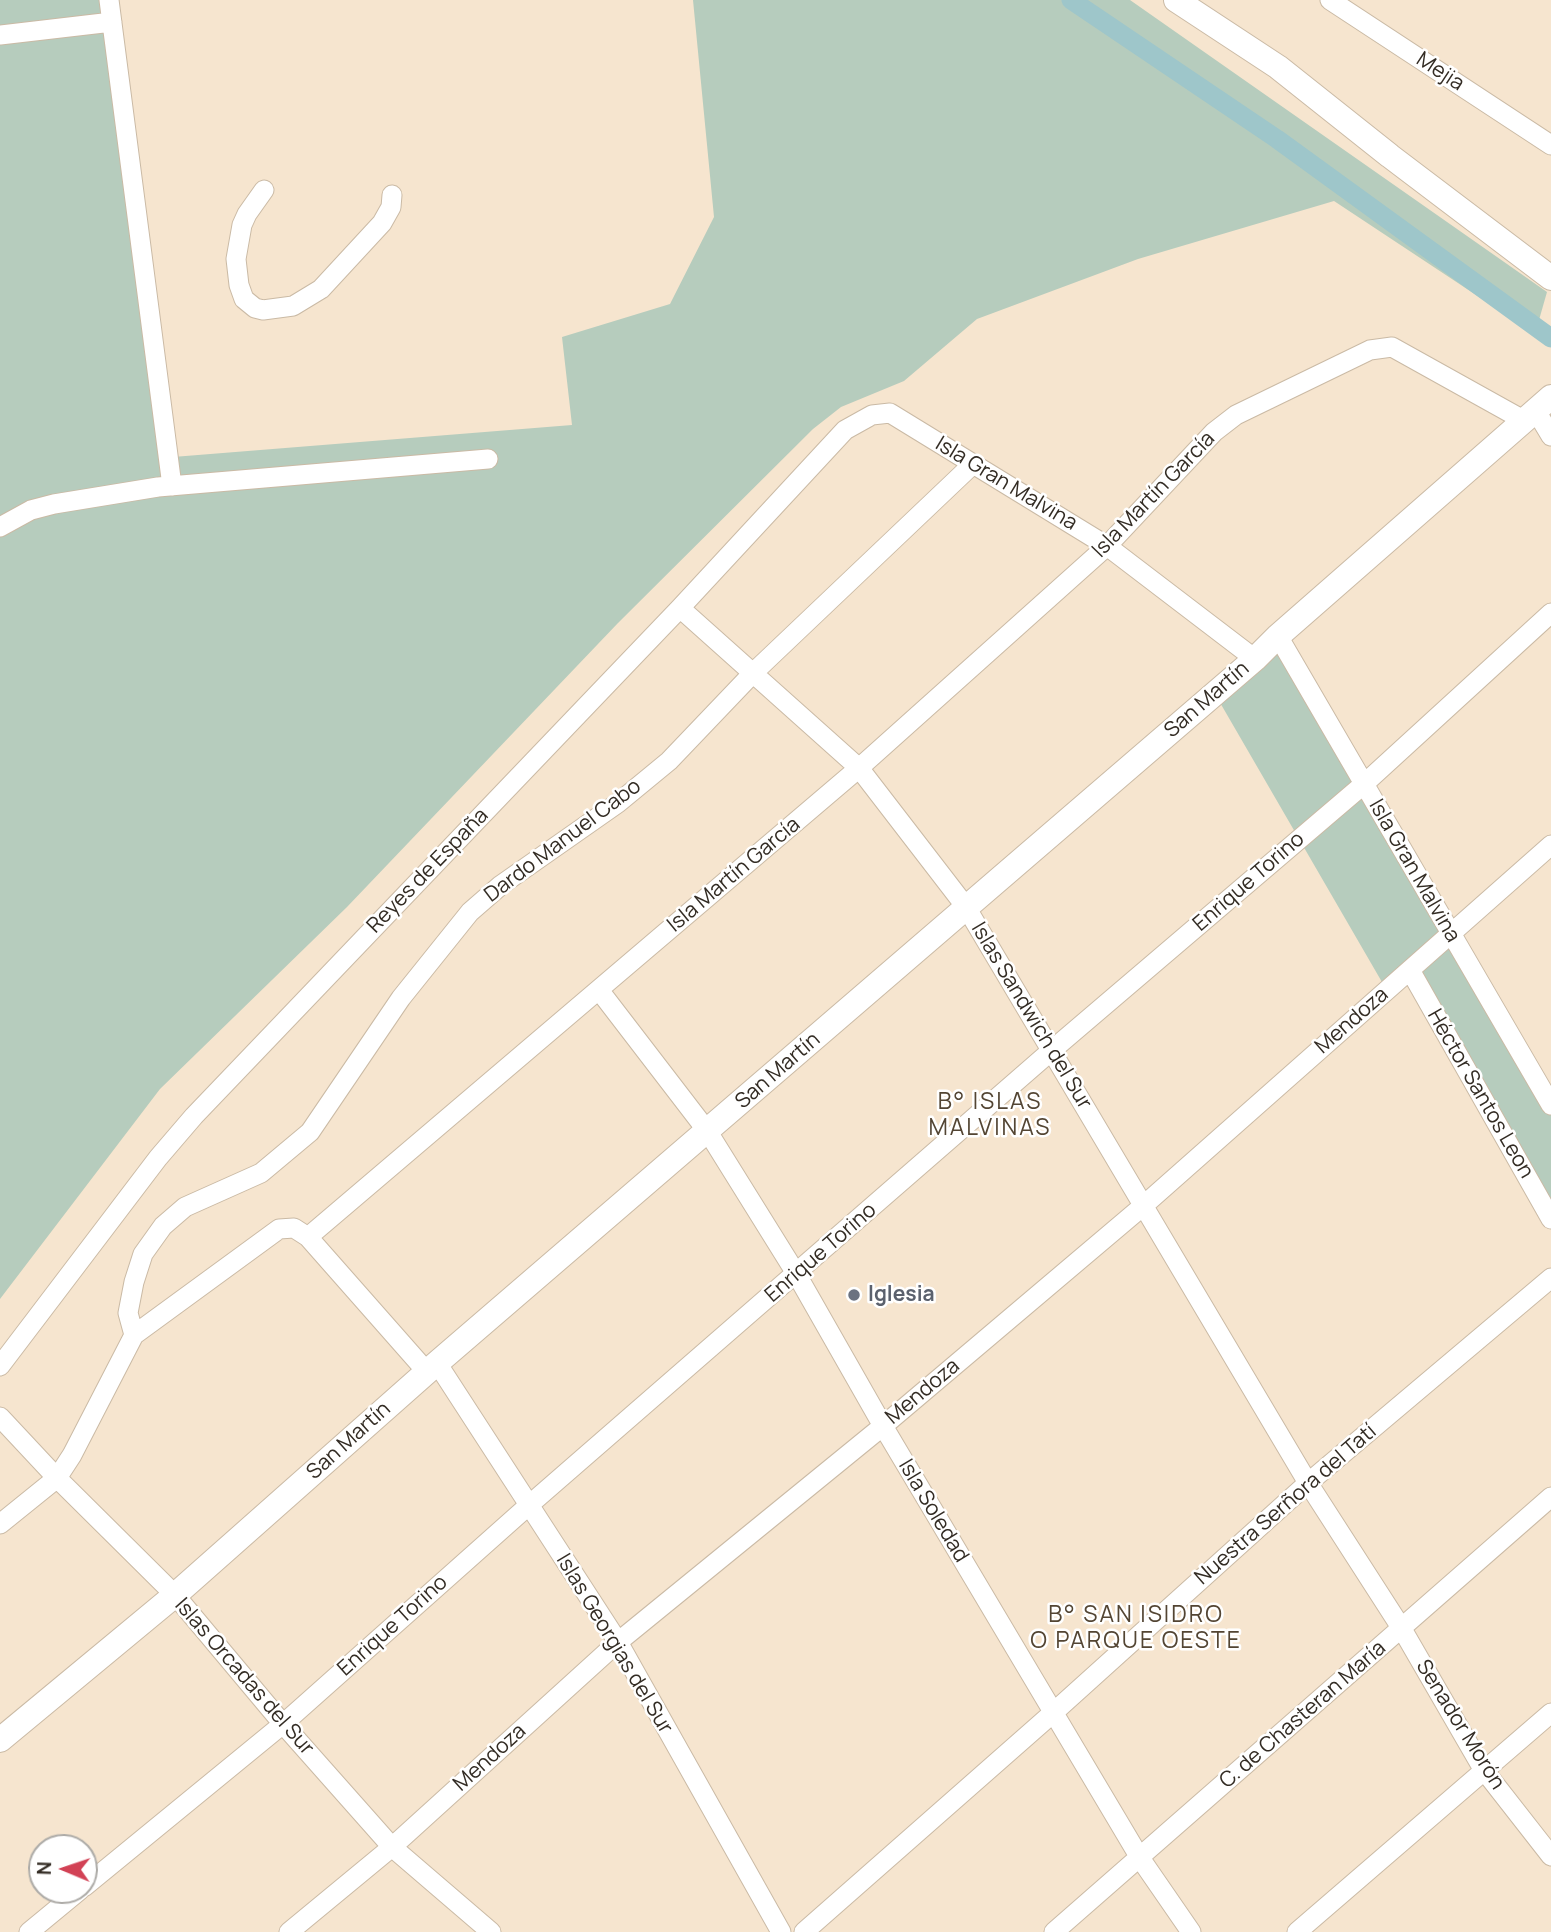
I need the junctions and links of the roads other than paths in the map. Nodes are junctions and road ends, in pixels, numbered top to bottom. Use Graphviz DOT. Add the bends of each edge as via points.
graph roads {
  1 [pos="109,0"];
  2 [pos="1176,0"];
  3 [pos="1198,0"];
  4 [pos="1330,0"];
  5 [pos="112,22"];
  6 [pos="0,35"];
  7 [pos="1551,145"];
  8 [pos="264,190"];
  9 [pos="392,195"];
  10 [pos="1551,263"];
  11 [pos="1551,278"];
  12 [pos="1541,411"];
  13 [pos="890,412"];
  14 [pos="1551,436"];
  15 [pos="488,459"];
  16 [pos="973,464"];
  17 [pos="172,486"];
  18 [pos="0,527"];
  19 [pos="1107,546"];
  20 [pos="680,608"];
  21 [pos="1551,613"];
  22 [pos="1278,636"];
  23 [pos="1255,659"];
  24 [pos="753,673"];
  25 [pos="859,768"];
  26 [pos="1364,784"];
  27 [pos="1551,845"];
  28 [pos="966,907"];
  29 [pos="1450,935"];
  30 [pos="1410,970"];
  31 [pos="599,990"];
  32 [pos="1051,1051"];
  33 [pos="1551,1105"];
  34 [pos="708,1132"];
  35 [pos="1143,1206"];
  36 [pos="1551,1219"];
  37 [pos="308,1237"];
  38 [pos="797,1275"];
  39 [pos="1551,1278"];
  40 [pos="134,1335"];
  41 [pos="0,1366"];
  42 [pos="432,1367"];
  43 [pos="0,1417"];
  44 [pos="883,1426"];
  45 [pos="57,1478"];
  46 [pos="1308,1483"];
  47 [pos="1551,1497"];
  48 [pos="528,1506"];
  49 [pos="0,1524"];
  50 [pos="175,1595"];
  51 [pos="1402,1629"];
  52 [pos="618,1642"];
  53 [pos="1054,1712"];
  54 [pos="1551,1713"];
  55 [pos="283,1724"];
  56 [pos="0,1740"];
  57 [pos="1483,1769"];
  58 [pos="392,1847"];
  59 [pos="1551,1856"];
  60 [pos="1140,1858"];
  61 [pos="98,1875"];
  62 [pos="63,1904"];
  63 [pos="29,1932"];
  64 [pos="289,1932"];
  65 [pos="491,1932"];
  66 [pos="781,1932"];
  67 [pos="804,1932"];
  68 [pos="1054,1932"];
  69 [pos="1191,1932"];
  70 [pos="1297,1932"];
  1 -- 5 [label="street"];
  2 -- 11 [label="main road" via="1278,67"];
  3 -- 10 [label="main road"];
  4 -- 7 [label="street, Mejia"];
  5 -- 6 [label="street"];
  5 -- 17 [label="street"];
  8 -- 9 [label="street" via="242,225 236,258 244,299 263,310 293,306 321,289 382,223"];
  12 -- 14 [label="street"];
  12 -- 19 [label="street, Isla Martín García" via="1392,347 1370,350 1236,415 1214,432"];
  12 -- 22 [label="main road, San Martín"];
  13 -- 16 [label="street, Isla Gran Malvina"];
  13 -- 20 [label="street, Reyes de España" via="873,415 845,430"];
  15 -- 17 [label="street"];
  16 -- 19 [label="street, Isla Gran Malvina"];
  16 -- 24 [label="street, Dardo Manuel Cabo"];
  17 -- 18 [label="street" via="54,503"];
  19 -- 23 [label="street, Isla Gran Malvina"];
  19 -- 25 [label="street, Isla Martín García"];
  20 -- 24 [label="street, Islas Sandwich del Sur"];
  20 -- 41 [label="street, Reyes de España" via="194,1116"];
  21 -- 26 [label="street, Enrique Torino"];
  22 -- 23 [label="main road, San Martín"];
  22 -- 26 [label="street, Isla Gran Malvina"];
  23 -- 28 [label="main road, San Martín"];
  24 -- 25 [label="street, Islas Sandwich del Sur"];
  24 -- 40 [label="street, Dardo Manuel Cabo" via="669,761 470,912 401,998 310,1132 261,1173 185,1207 163,1226 144,1254 134,1282 128,1313"];
  25 -- 28 [label="street, Islas Sandwich del Sur"];
  25 -- 31 [label="street, Isla Martín García"];
  26 -- 29 [label="street, Isla Gran Malvina"];
  26 -- 32 [label="street, Enrique Torino"];
  27 -- 29 [label="street, Mendoza"];
  28 -- 32 [label="street, Islas Sandwich del Sur"];
  28 -- 34 [label="main road, San Martín"];
  29 -- 30 [label="street, Mendoza"];
  29 -- 33 [label="street, Isla Gran Malvina"];
  30 -- 35 [label="street, Mendoza"];
  30 -- 36 [label="street, Héctor Santos Leon"];
  31 -- 34 [label="street, Isla Soledad"];
  31 -- 37 [label="street, Isla Martín García"];
  32 -- 35 [label="street, Islas Sandwich del Sur"];
  32 -- 38 [label="street, Enrique Torino"];
  34 -- 38 [label="street, Isla Soledad"];
  34 -- 42 [label="main road, San Martín"];
  35 -- 44 [label="street, Mendoza"];
  35 -- 46 [label="street, Islas Sandwich del Sur"];
  37 -- 40 [label="street" via="294,1228 279,1229"];
  37 -- 42 [label="street, Islas Georgias del Sur"];
  38 -- 44 [label="street, Isla Soledad"];
  38 -- 48 [label="street, Enrique Torino"];
  39 -- 46 [label="street, Nuestra Serñora del Tatí"];
  40 -- 45 [label="street"];
  42 -- 48 [label="street, Islas Georgias del Sur"];
  42 -- 50 [label="main road, San Martín"];
  43 -- 45 [label="street, Islas Orcadas del Sur"];
  44 -- 52 [label="street, Mendoza"];
  44 -- 53 [label="street, Isla Soledad"];
  45 -- 49 [label="street"];
  45 -- 50 [label="street, Islas Orcadas del Sur"];
  46 -- 51 [label="street, Senador Morón"];
  46 -- 53 [label="street, Nuestra Serñora del Tatí"];
  47 -- 51 [label="street, C. de Chasteran María"];
  48 -- 52 [label="street, Islas Georgias del Sur"];
  48 -- 55 [label="street, Enrique Torino"];
  50 -- 55 [label="street, Islas Orcadas del Sur"];
  50 -- 56 [label="main road, San Martín"];
  51 -- 57 [label="street, Senador Morón"];
  51 -- 60 [label="street, C. de Chasteran María"];
  52 -- 58 [label="street, Mendoza"];
  52 -- 66 [label="street, Islas Georgias del Sur"];
  53 -- 60 [label="street, Isla Soledad"];
  53 -- 67 [label="street, Nuestra Serñora del Tatí"];
  54 -- 57 [label="street"];
  55 -- 58 [label="street, Islas Orcadas del Sur"];
  55 -- 61 [label="street, Enrique Torino"];
  57 -- 59 [label="street, Senador Morón"];
  57 -- 70 [label="street"];
  58 -- 64 [label="street, Mendoza"];
  58 -- 65 [label="street, Islas Orcadas del Sur"];
  60 -- 68 [label="street, C. de Chasteran María"];
  60 -- 69 [label="street, Isla Soledad"];
  62 -- 63 [label="street, Enrique Torino"];
}
